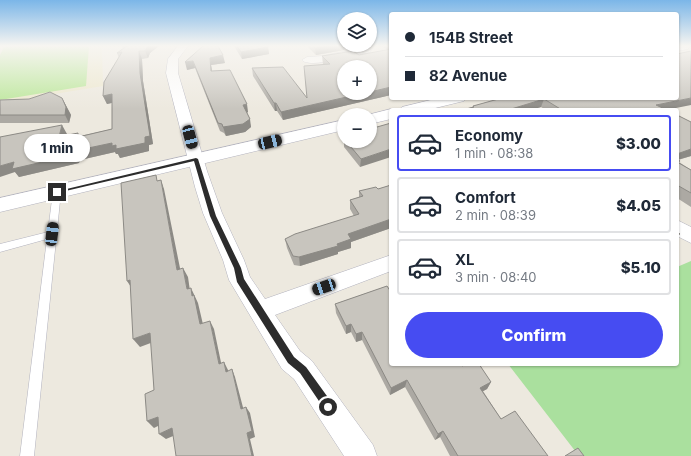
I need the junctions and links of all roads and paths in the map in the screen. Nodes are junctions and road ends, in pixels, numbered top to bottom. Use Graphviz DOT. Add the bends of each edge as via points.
graph roads {
  1 [pos="171,67"];
  2 [pos="450,100"];
  3 [pos="416,108"];
  4 [pos="389,114"];
  5 [pos="377,117"];
  6 [pos="337,127"];
  7 [pos="196,159"];
  8 [pos="57,192"];
  9 [pos="0,205"];
  10 [pos="679,228"];
  11 [pos="52,234"];
  12 [pos="691,236"];
  13 [pos="0,248"];
  14 [pos="389,264"];
  15 [pos="259,310"];
  16 [pos="27,456"];
  17 [pos="362,456"];
  1 -- 7 [label="street"];
  2 -- 3 [label="street"];
  4 -- 5 [label="street"];
  6 -- 7 [label="street"];
  7 -- 8 [label="street"];
  7 -- 15 [label="street" via="213,216 238,268 240,280"];
  8 -- 9 [label="street"];
  8 -- 11 [label="lane"];
  10 -- 12 [label="street"];
  11 -- 13 [label="lane"];
  11 -- 16 [label="lane"];
  14 -- 15 [label="street"];
  15 -- 17 [label="street" via="291,360 303,370"];
}
